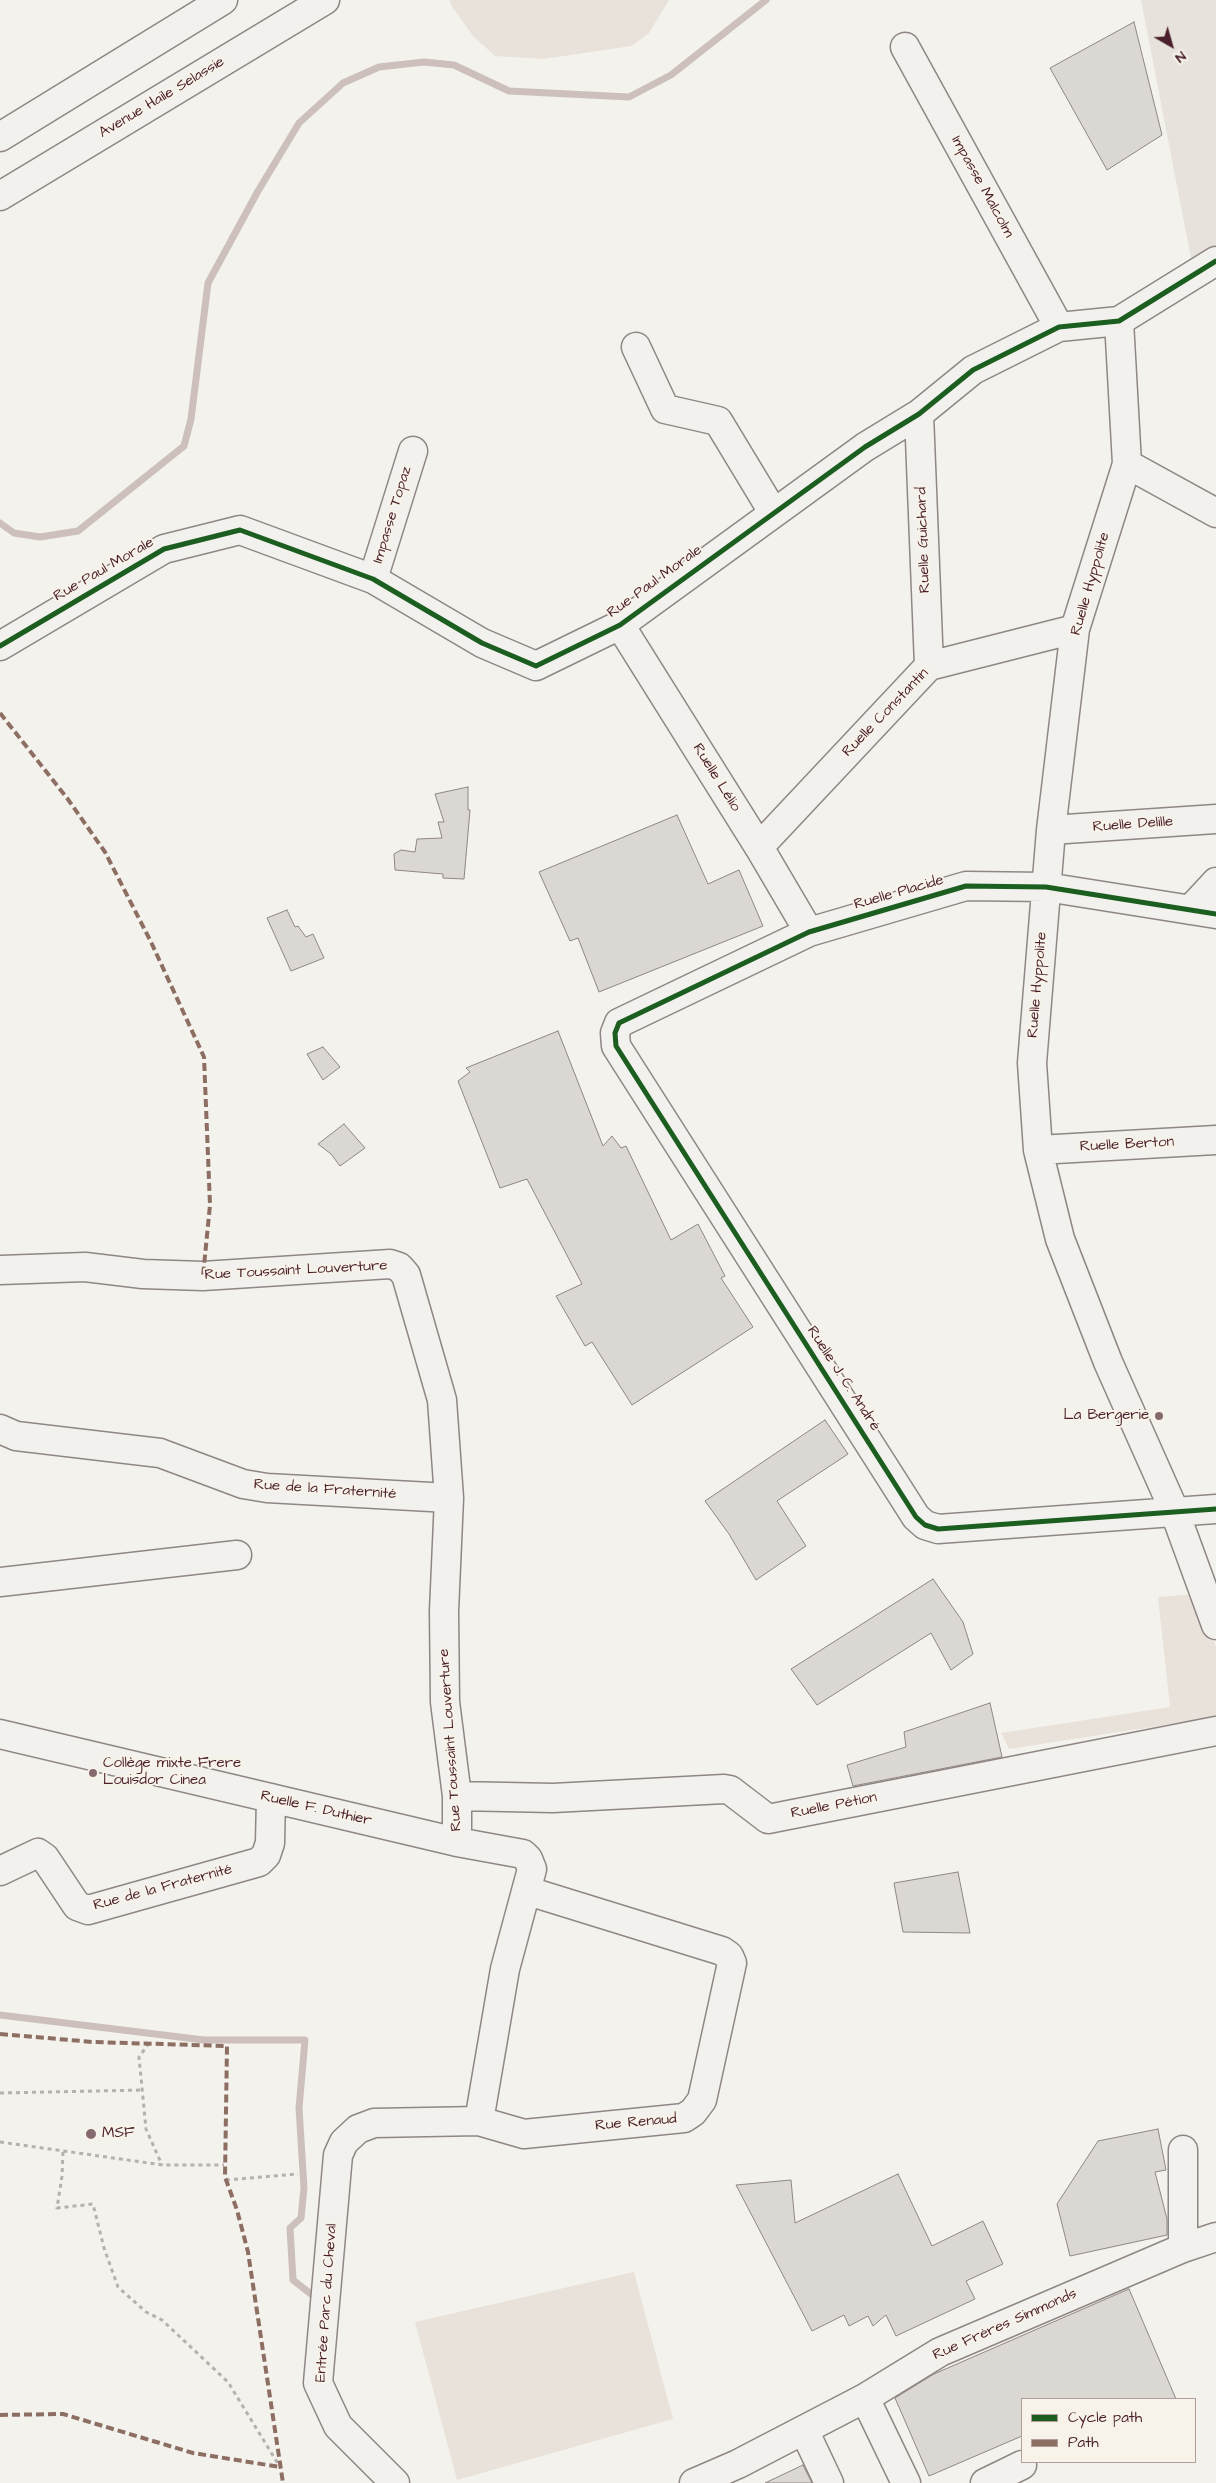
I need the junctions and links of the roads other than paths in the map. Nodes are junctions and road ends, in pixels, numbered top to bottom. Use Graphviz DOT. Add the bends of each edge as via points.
graph roads {
  1 [pos="223,0"];
  2 [pos="325,0"];
  3 [pos="905,46"];
  4 [pos="0,137"];
  5 [pos="0,196"];
  6 [pos="1216,261"];
  7 [pos="1120,321"];
  8 [pos="1059,327"];
  9 [pos="636,347"];
  10 [pos="919,414"];
  11 [pos="413,451"];
  12 [pos="1127,464"];
  13 [pos="773,512"];
  14 [pos="1216,513"];
  15 [pos="373,579"];
  16 [pos="620,625"];
  17 [pos="1075,629"];
  18 [pos="0,646"];
  19 [pos="929,666"];
  20 [pos="1216,819"];
  21 [pos="1051,830"];
  22 [pos="759,846"];
  23 [pos="1216,882"];
  24 [pos="1046,887"];
  25 [pos="1203,912"];
  26 [pos="809,932"];
  27 [pos="615,1033"];
  28 [pos="1216,1140"];
  29 [pos="1038,1150"];
  30 [pos="0,1270"];
  31 [pos="0,1429"];
  32 [pos="449,1498"];
  33 [pos="1216,1509"];
  34 [pos="1174,1510"];
  35 [pos="237,1555"];
  36 [pos="0,1582"];
  37 [pos="1216,1625"];
  38 [pos="1216,1732"];
  39 [pos="0,1734"];
  40 [pos="457,1796"];
  41 [pos="271,1798"];
  42 [pos="457,1842"];
  43 [pos="0,1871"];
  44 [pos="528,1891"];
  45 [pos="479,2122"];
  46 [pos="1182,2150"];
  47 [pos="338,2155"];
  48 [pos="1216,2237"];
  49 [pos="1183,2248"];
  50 [pos="865,2398"];
  51 [pos="804,2430"];
  52 [pos="1022,2465"];
  53 [pos="394,2483"];
  54 [pos="694,2483"];
  55 [pos="829,2483"];
  56 [pos="906,2483"];
  57 [pos="985,2483"];
  1 -- 4 [label="street"];
  2 -- 5 [label="street, Avenue Haile Selassie"];
  3 -- 8 [label="street, Impasse Malcolm"];
  6 -- 7 [label="street, Rue Paul Morale"];
  7 -- 8 [label="street, Rue Paul Morale"];
  7 -- 12 [label="street, Ruelle Hyppolite"];
  8 -- 10 [label="street, Rue Paul Morale" via="974,370"];
  9 -- 13 [label="street" via="665,409 718,421"];
  10 -- 13 [label="street, Rue Paul Morale" via="865,447"];
  10 -- 19 [label="street, Ruelle Guichard"];
  11 -- 15 [label="street, Impasse Topaz"];
  12 -- 14 [label="street"];
  12 -- 17 [label="street, Ruelle Hyppolite"];
  13 -- 16 [label="street, Rue Paul Morale"];
  15 -- 16 [label="street, Rue Paul Morale" via="482,643 536,666"];
  15 -- 18 [label="street, Rue Paul Morale" via="240,530 164,549"];
  16 -- 22 [label="street, Ruelle Lélio"];
  17 -- 19 [label="street, Ruelle Constantin"];
  17 -- 21 [label="street, Ruelle Hyppolite"];
  19 -- 22 [label="street, Ruelle Constantin"];
  20 -- 21 [label="street, Ruelle Delille"];
  21 -- 24 [label="street, Ruelle Hyppolite"];
  22 -- 26 [label="street, Ruelle Lélio"];
  23 -- 25 [label="street"];
  24 -- 25 [label="street, Ruelle Placide"];
  24 -- 26 [label="street, Ruelle Placide" via="966,886"];
  24 -- 29 [label="street, Ruelle Hyppolite" via="1032,1063"];
  26 -- 27 [label="street, Ruelle Placide" via="619,1023"];
  27 -- 34 [label="street, Ruelle J. C. André" via="616,1046 916,1517 925,1525 938,1529"];
  28 -- 29 [label="street, Ruelle Berton"];
  29 -- 34 [label="street, Ruelle Hyppolite" via="1060,1239 1108,1362"];
  30 -- 32 [label="street, Rue Toussaint Louverture" via="85,1267 143,1274 203,1276 390,1264 399,1267 406,1275 442,1400"];
  31 -- 32 [label="street, Rue de la Fraternité" via="16,1436 160,1452 243,1484 267,1488"];
  32 -- 40 [label="street, Rue Toussaint Louverture" via="444,1611 445,1702"];
  33 -- 34 [label="street, Ruelle J. C. André"];
  34 -- 37 [label="street, Ruelle Hyppolite"];
  35 -- 36 [label="street"];
  38 -- 40 [label="street, Ruelle Pétion" via="768,1819 730,1790 724,1789 553,1798"];
  39 -- 41 [label="street, Ruelle F. Duthier"];
  40 -- 42 [label="street, Rue Toussaint Louverture"];
  41 -- 42 [label="street, Ruelle F. Duthier"];
  41 -- 43 [label="street, Rue de la Fraternité" via="270,1843 266,1855 258,1862 88,1910 78,1906 45,1858 38,1854"];
  42 -- 44 [label="street, Ruelle F. Duthier" via="523,1854 532,1869"];
  44 -- 45 [label="street, Ruelle F. Duthier" via="505,1969"];
  44 -- 45 [label="street, Rue Renaud" via="722,1951 732,1963 702,2100 684,2118 524,2134"];
  45 -- 47 [label="street, Rue Renaud" via="374,2123 358,2129 344,2142"];
  46 -- 49 [label="street"];
  47 -- 53 [label="street, Entrée Parc du Cheval" via="318,2383 338,2426"];
  48 -- 49 [label="street, Rue Frères Simmonds"];
  49 -- 50 [label="street, Rue Frères Simmonds" via="940,2352"];
  50 -- 51 [label="street, Rue Frères Simmonds"];
  50 -- 56 [label="street"];
  51 -- 54 [label="street, Rue Frères Simmonds"];
  51 -- 55 [label="street"];
  52 -- 57 [label="street"];
}
